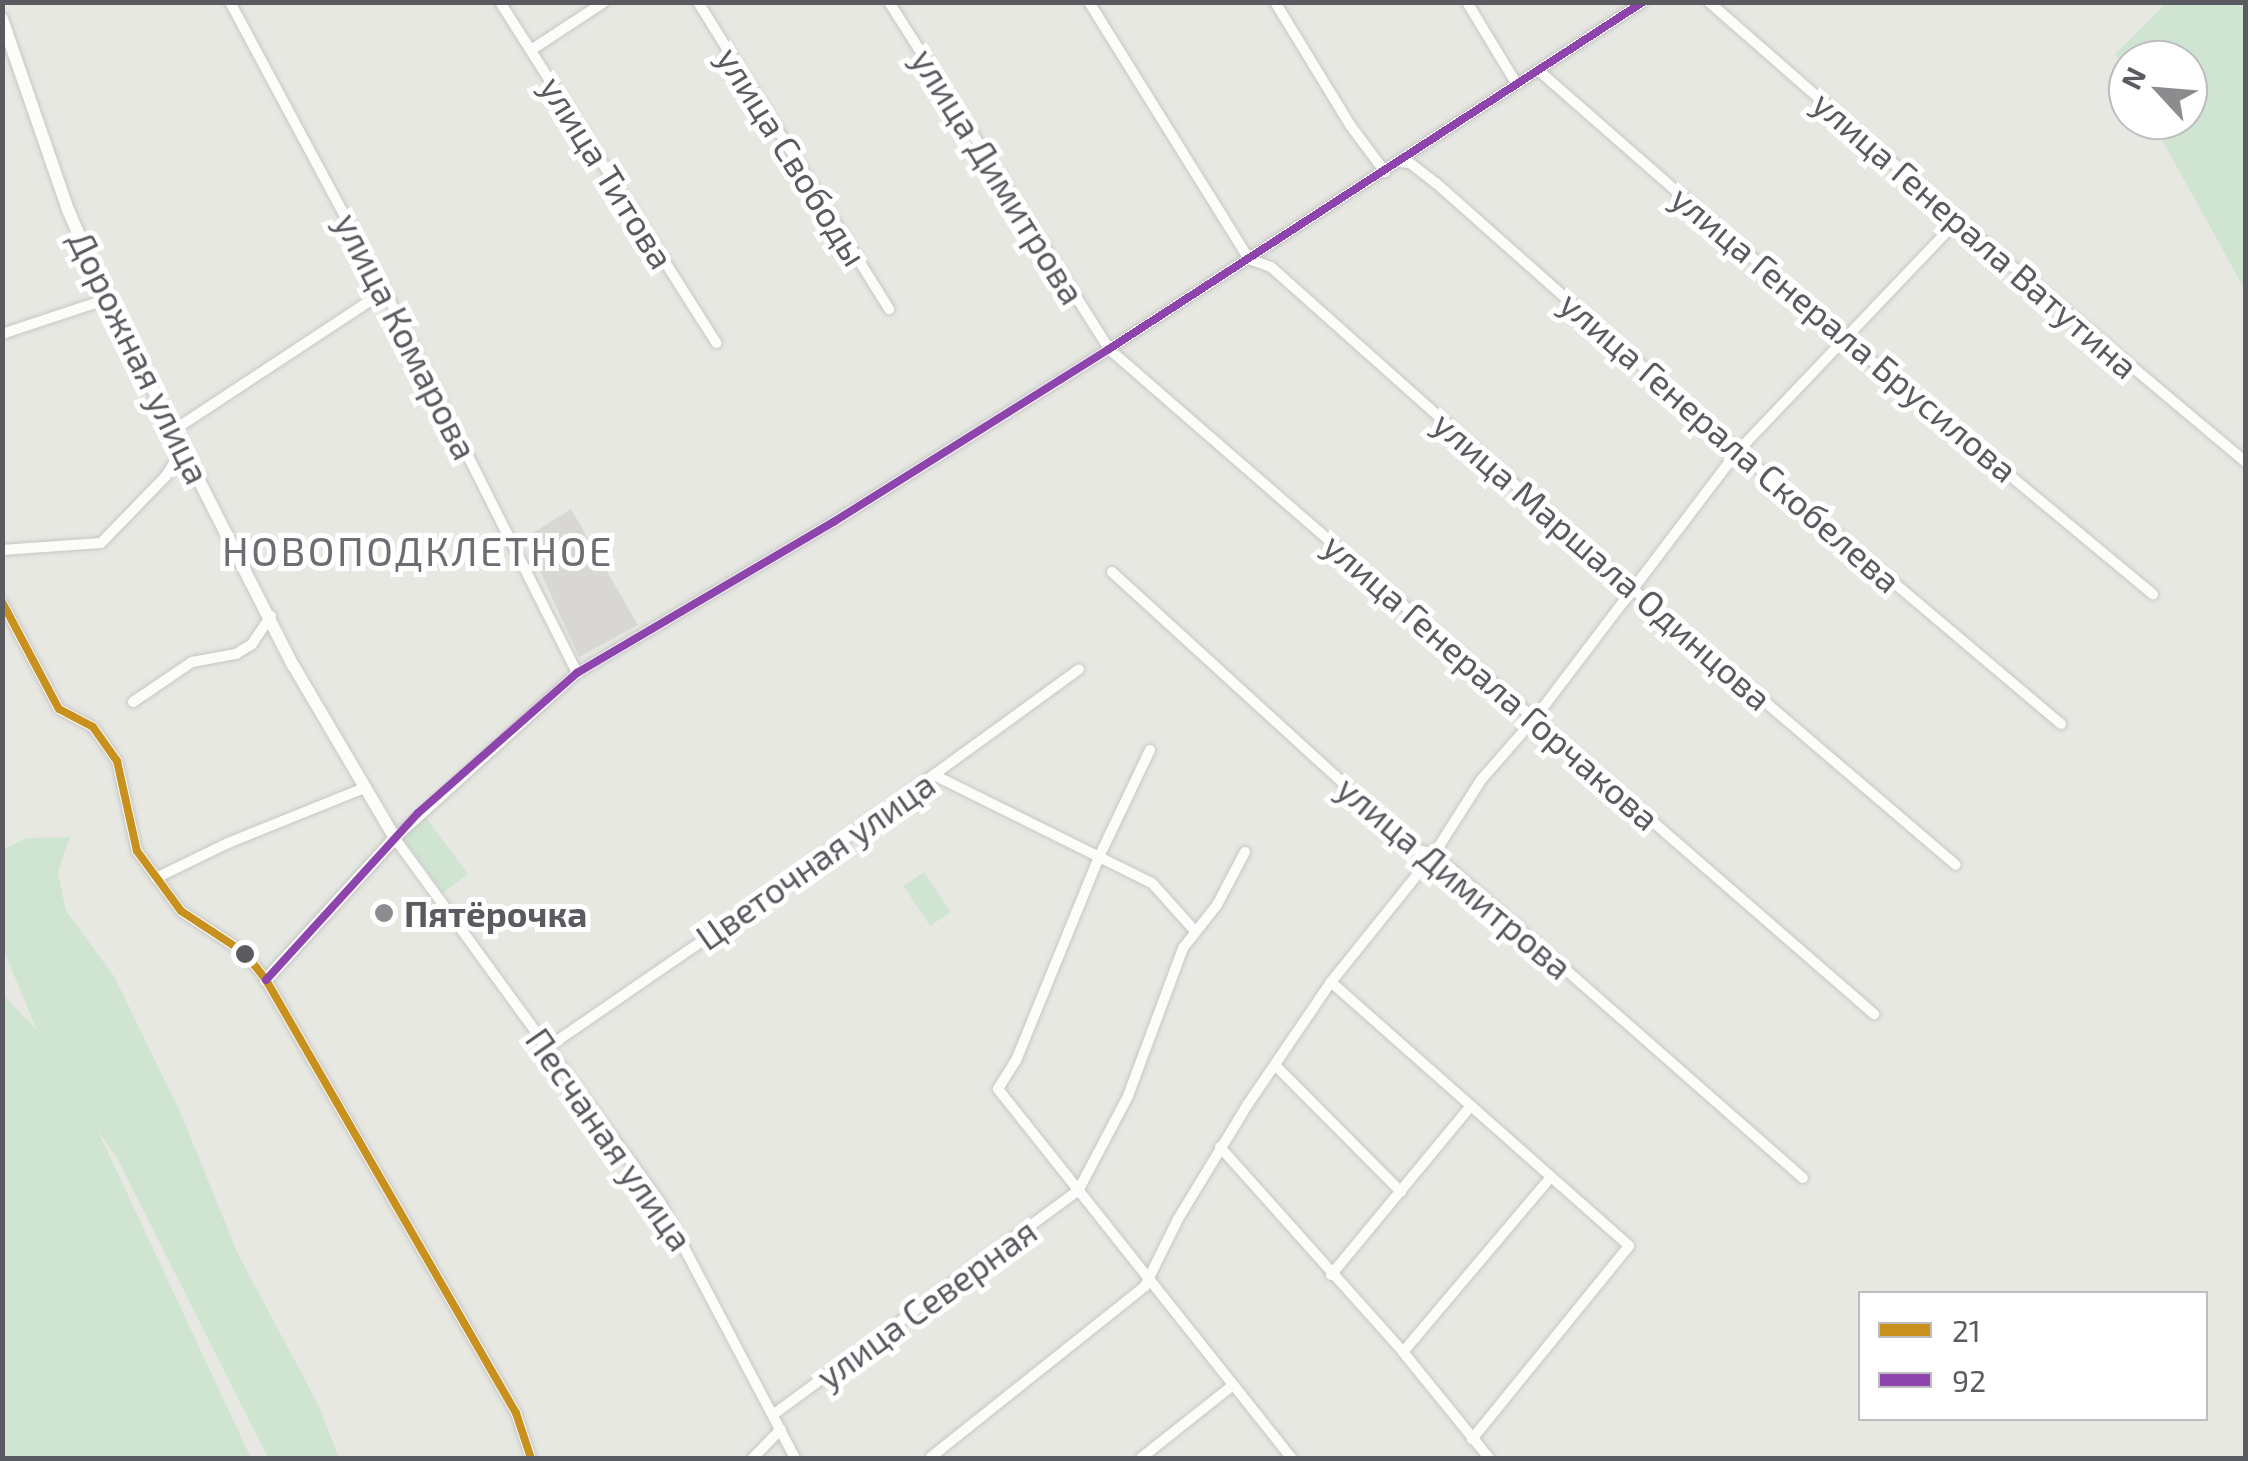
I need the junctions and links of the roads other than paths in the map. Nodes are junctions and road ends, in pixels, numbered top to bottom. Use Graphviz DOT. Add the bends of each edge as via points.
graph roads {
  1 [pos="230,2"];
  2 [pos="500,2"];
  3 [pos="604,2"];
  4 [pos="698,2"];
  5 [pos="890,2"];
  6 [pos="1089,2"];
  7 [pos="1275,2"];
  8 [pos="1467,2"];
  9 [pos="1643,2"];
  10 [pos="1710,2"];
  11 [pos="2,19"];
  12 [pos="531,50"];
  13 [pos="1538,70"];
  14 [pos="1516,83"];
  15 [pos="1400,162"];
  16 [pos="1385,172"];
  17 [pos="1958,220"];
  18 [pos="1249,259"];
  19 [pos="386,291"];
  20 [pos="107,299"];
  21 [pos="889,310"];
  22 [pos="2,334"];
  23 [pos="1844,337"];
  24 [pos="716,342"];
  25 [pos="1108,350"];
  26 [pos="174,430"];
  27 [pos="184,448"];
  28 [pos="1738,451"];
  29 [pos="2246,462"];
  30 [pos="2,550"];
  31 [pos="1112,572"];
  32 [pos="1634,590"];
  33 [pos="2153,594"];
  34 [pos="2,602"];
  35 [pos="271,616"];
  36 [pos="1079,669"];
  37 [pos="577,673"];
  38 [pos="133,702"];
  39 [pos="1535,718"];
  40 [pos="2060,724"];
  41 [pos="1150,750"];
  42 [pos="934,775"];
  43 [pos="364,788"];
  44 [pos="395,838"];
  45 [pos="1244,852"];
  46 [pos="1434,854"];
  47 [pos="1099,857"];
  48 [pos="1956,866"];
  49 [pos="156,878"];
  50 [pos="1194,930"];
  51 [pos="266,980"];
  52 [pos="1330,982"];
  53 [pos="1874,1014"];
  54 [pos="548,1047"];
  55 [pos="1274,1065"];
  56 [pos="1470,1107"];
  57 [pos="1220,1147"];
  58 [pos="1550,1178"];
  59 [pos="1802,1178"];
  60 [pos="1078,1191"];
  61 [pos="1401,1192"];
  62 [pos="1332,1275"];
  63 [pos="1149,1279"];
  64 [pos="1403,1352"];
  65 [pos="1233,1385"];
  66 [pos="774,1414"];
  67 [pos="781,1430"];
  68 [pos="1472,1439"];
  69 [pos="931,1457"];
  70 [pos="532,1458"];
  71 [pos="753,1458"];
  72 [pos="795,1458"];
  73 [pos="1141,1458"];
  74 [pos="1291,1458"];
  75 [pos="1489,1458"];
  1 -- 19 [label="street, улица Комарова"];
  2 -- 12 [label="street, улица Титова"];
  3 -- 12 [label="street"];
  4 -- 21 [label="street, улица Свободы"];
  5 -- 25 [label="street, улица Димитрова"];
  6 -- 18 [label="street"];
  7 -- 16 [label="street"];
  8 -- 14 [label="street"];
  9 -- 13 [label="street"];
  10 -- 17 [label="street, улица Генерала Ватутина"];
  11 -- 20 [label="street, Дорожная улица" via="69,212"];
  12 -- 24 [label="street, улица Титова"];
  13 -- 14 [label="street"];
  13 -- 23 [label="street, улица Генерала Брусилова"];
  14 -- 15 [label="street"];
  15 -- 16 [label="street"];
  15 -- 28 [label="street, улица Генерала Скобелева" via="1436,183"];
  16 -- 18 [label="street"];
  17 -- 23 [label="street"];
  17 -- 29 [label="street, улица Генерала Ватутина"];
  18 -- 25 [label="street"];
  18 -- 32 [label="street, улица Маршала Одинцова" via="1271,267"];
  19 -- 26 [label="street"];
  19 -- 37 [label="street, улица Комарова"];
  20 -- 22 [label="street"];
  20 -- 26 [label="street, Дорожная улица"];
  23 -- 28 [label="street"];
  23 -- 33 [label="street, улица Генерала Брусилова"];
  25 -- 37 [label="street"];
  25 -- 39 [label="street, улица Генерала Горчакова"];
  26 -- 27 [label="street, Дорожная улица"];
  27 -- 30 [label="street" via="101,543"];
  27 -- 35 [label="street, Дорожная улица"];
  28 -- 32 [label="street"];
  28 -- 40 [label="street, улица Генерала Скобелева"];
  31 -- 46 [label="street, улица Димитрова" via="1415,849"];
  32 -- 39 [label="street"];
  32 -- 48 [label="street, улица Маршала Одинцова"];
  34 -- 49 [label="street" via="59,709 93,727 117,761 137,851"];
  35 -- 38 [label="street" via="236,654 192,662"];
  35 -- 43 [label="street, Дорожная улица"];
  36 -- 42 [label="street, Цветочная улица"];
  37 -- 44 [label="street"];
  39 -- 46 [label="street" via="1480,780"];
  39 -- 53 [label="street, улица Генерала Горчакова"];
  41 -- 47 [label="street"];
  42 -- 47 [label="street"];
  42 -- 54 [label="street, Цветочная улица"];
  43 -- 44 [label="street, Дорожная улица"];
  43 -- 49 [label="street"];
  44 -- 51 [label="street"];
  44 -- 54 [label="street, Песчаная улица"];
  45 -- 50 [label="street" via="1217,905"];
  46 -- 52 [label="street"];
  46 -- 59 [label="street, улица Димитрова"];
  47 -- 50 [label="street" via="1157,887"];
  47 -- 60 [label="street" via="998,1089"];
  49 -- 51 [label="street" via="180,911 246,953"];
  50 -- 60 [label="street" via="1128,1096"];
  51 -- 70 [label="street" via="516,1413"];
  52 -- 55 [label="street"];
  52 -- 56 [label="street"];
  54 -- 66 [label="street, Песчаная улица" via="660,1202"];
  55 -- 57 [label="street"];
  55 -- 61 [label="street"];
  56 -- 58 [label="street"];
  56 -- 61 [label="street"];
  57 -- 62 [label="street"];
  57 -- 63 [label="street"];
  58 -- 64 [label="street"];
  58 -- 68 [label="street" via="1629,1246"];
  60 -- 63 [label="street"];
  60 -- 66 [label="street, улица Северная"];
  61 -- 62 [label="street"];
  62 -- 64 [label="street"];
  63 -- 65 [label="street"];
  63 -- 69 [label="street"];
  64 -- 68 [label="street"];
  65 -- 73 [label="street"];
  65 -- 74 [label="street"];
  66 -- 67 [label="street, Песчаная улица"];
  67 -- 71 [label="street"];
  67 -- 72 [label="street, Песчаная улица"];
  68 -- 75 [label="street"];
}
